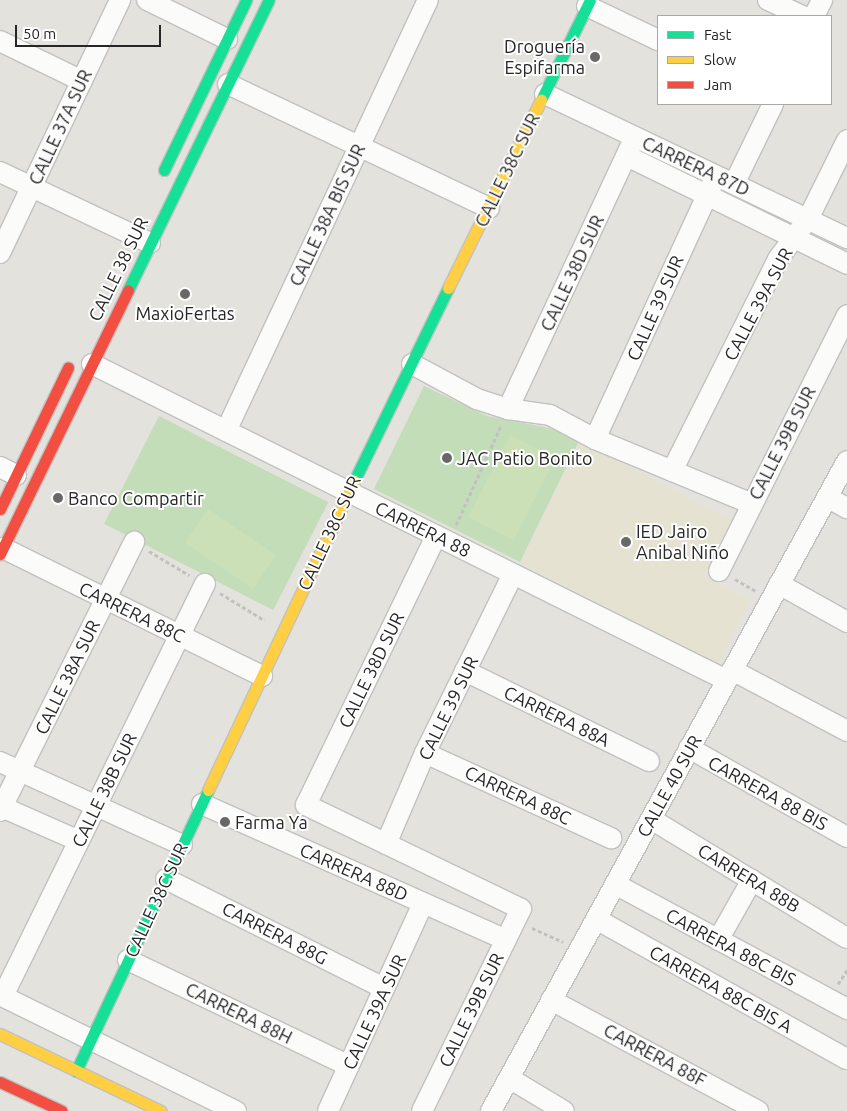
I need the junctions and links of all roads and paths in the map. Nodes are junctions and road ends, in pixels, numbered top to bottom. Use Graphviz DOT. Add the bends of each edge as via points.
graph roads {
  1 [pos="120,0"];
  2 [pos="146,0"];
  3 [pos="246,0"];
  4 [pos="269,0"];
  5 [pos="428,0"];
  6 [pos="768,0"];
  7 [pos="822,0"];
  8 [pos="589,3"];
  9 [pos="800,15"];
  10 [pos="814,15"];
  11 [pos="227,39"];
  12 [pos="657,39"];
  13 [pos="0,41"];
  14 [pos="82,81"];
  15 [pos="228,84"];
  16 [pos="545,94"];
  17 [pos="772,105"];
  18 [pos="636,137"];
  19 [pos="847,140"];
  20 [pos="360,147"];
  21 [pos="627,156"];
  22 [pos="0,172"];
  23 [pos="716,176"];
  24 [pos="159,182"];
  25 [pos="734,184"];
  26 [pos="31,187"];
  27 [pos="707,195"];
  28 [pos="489,208"];
  29 [pos="808,219"];
  30 [pos="137,237"];
  31 [pos="794,238"];
  32 [pos="847,238"];
  33 [pos="0,253"];
  34 [pos="847,264"];
  35 [pos="847,315"];
  36 [pos="83,361"];
  37 [pos="412,364"];
  38 [pos="508,409"];
  39 [pos="226,431"];
  40 [pos="596,439"];
  41 [pos="847,460"];
  42 [pos="8,471"];
  43 [pos="672,471"];
  44 [pos="348,492"];
  45 [pos="827,497"];
  46 [pos="752,504"];
  47 [pos="847,508"];
  48 [pos="0,509"];
  49 [pos="442,539"];
  50 [pos="134,542"];
  51 [pos="1,551"];
  52 [pos="719,571"];
  53 [pos="513,574"];
  54 [pos="204,584"];
  55 [pos="775,591"];
  56 [pos="106,599"];
  57 [pos="847,622"];
  58 [pos="180,635"];
  59 [pos="465,671"];
  60 [pos="729,675"];
  61 [pos="262,676"];
  62 [pos="847,731"];
  63 [pos="689,748"];
  64 [pos="425,753"];
  65 [pos="649,761"];
  66 [pos="0,762"];
  67 [pos="20,771"];
  68 [pos="202,804"];
  69 [pos="96,805"];
  70 [pos="1,809"];
  71 [pos="651,819"];
  72 [pos="847,837"];
  73 [pos="611,838"];
  74 [pos="79,841"];
  75 [pos="386,844"];
  76 [pos="182,845"];
  77 [pos="166,879"];
  78 [pos="752,880"];
  79 [pos="615,884"];
  80 [pos="419,912"];
  81 [pos="596,919"];
  82 [pos="847,938"];
  83 [pos="506,940"];
  84 [pos="718,940"];
  85 [pos="128,960"];
  86 [pos="384,988"];
  87 [pos="1,996"];
  88 [pos="551,1000"];
  89 [pos="847,1009"];
  90 [pos="0,1034"];
  91 [pos="90,1040"];
  92 [pos="847,1059"];
  93 [pos="349,1066"];
  94 [pos="76,1071"];
  95 [pos="508,1078"];
  96 [pos="0,1082"];
  97 [pos="54,1109"];
  98 [pos="160,1111"];
  99 [pos="236,1111"];
  100 [pos="328,1111"];
  101 [pos="422,1111"];
  102 [pos="490,1111"];
  103 [pos="564,1111"];
  104 [pos="758,1111"];
  1 -- 14 [label="street, CALLE 37A SUR"];
  2 -- 11 [label="street"];
  3 -- 11 [label="street"];
  4 -- 15 [label="street, CALLE 38 SUR"];
  5 -- 20 [label="street, CALLE 38A BIS SUR"];
  6 -- 9 [label="street"];
  7 -- 10 [label="street"];
  8 -- 12 [label="street"];
  8 -- 16 [label="street, CALLE 38C SUR"];
  11 -- 24 [label="street"];
  13 -- 14 [label="street"];
  14 -- 26 [label="street, CALLE 37A SUR"];
  15 -- 20 [label="street"];
  15 -- 30 [label="street, CALLE 38 SUR"];
  16 -- 18 [label="street, CARRERA 87D"];
  16 -- 28 [label="street, CALLE 38C SUR"];
  17 -- 25 [label="street"];
  18 -- 21 [label="street, CALLE 38D SUR"];
  18 -- 23 [label="street, CARRERA 87D"];
  19 -- 29 [label="street, CALLE 39A SUR"];
  20 -- 28 [label="street"];
  20 -- 39 [label="street, CALLE 38A BIS SUR"];
  21 -- 27 [label="street, CARRERA 87D"];
  21 -- 38 [label="street, CALLE 38D SUR"];
  22 -- 26 [label="street"];
  23 -- 25 [label="street, CARRERA 87D"];
  23 -- 27 [label="street, CALLE 39 SUR"];
  25 -- 29 [label="street, CARRERA 87D"];
  26 -- 30 [label="street"];
  26 -- 33 [label="street, CALLE 37A SUR"];
  27 -- 31 [label="street, CARRERA 87D"];
  27 -- 40 [label="street, CALLE 39 SUR"];
  28 -- 37 [label="street, CALLE 38C SUR"];
  29 -- 31 [label="street, CALLE 39A SUR"];
  29 -- 32 [label="street, CARRERA 87D"];
  30 -- 36 [label="street, CALLE 38 SUR"];
  31 -- 34 [label="street, CARRERA 87D"];
  31 -- 43 [label="street, CALLE 39A SUR" via="778,259"];
  35 -- 46 [label="street, CALLE 39B SUR"];
  36 -- 39 [label="street, CARRERA 88"];
  36 -- 42 [label="street, CALLE 38 SUR"];
  36 -- 51 [label="street, CALLE 38 SUR"];
  37 -- 38 [label="street" via="477,400"];
  37 -- 44 [label="street, CALLE 38C SUR"];
  38 -- 40 [label="street" via="550,415"];
  38 -- 49 [label="path"];
  39 -- 44 [label="street, CARRERA 88"];
  40 -- 43 [label="street"];
  41 -- 45 [label="street, CALLE 40 SUR"];
  42 -- 48 [label="street, CALLE 38 SUR"];
  43 -- 46 [label="street"];
  44 -- 49 [label="street, CARRERA 88"];
  44 -- 61 [label="street, CALLE 38C SUR"];
  45 -- 47 [label="street"];
  45 -- 55 [label="street, CALLE 40 SUR"];
  46 -- 52 [label="street, CALLE 39B SUR"];
  49 -- 53 [label="street, CARRERA 88"];
  49 -- 75 [label="street, CALLE 38D SUR" via="306,805"];
  50 -- 56 [label="street, CALLE 38A SUR"];
  51 -- 56 [label="street, CARRERA 88C"];
  52 -- 55 [label="path"];
  53 -- 59 [label="street, CALLE 39 SUR"];
  53 -- 60 [label="street, CARRERA 88"];
  54 -- 58 [label="street, CALLE 38B SUR"];
  55 -- 57 [label="street"];
  55 -- 60 [label="street, CALLE 40 SUR"];
  56 -- 58 [label="street, CARRERA 88C"];
  56 -- 67 [label="street, CALLE 38A SUR"];
  58 -- 61 [label="street, CARRERA 88C"];
  58 -- 69 [label="street, CALLE 38B SUR"];
  59 -- 64 [label="street, CALLE 39 SUR"];
  59 -- 65 [label="street, CARRERA 88A"];
  60 -- 62 [label="street, CARRERA 88"];
  60 -- 63 [label="street, CALLE 40 SUR"];
  61 -- 68 [label="street, CALLE 38C SUR"];
  63 -- 71 [label="street, CALLE 40 SUR"];
  63 -- 72 [label="street, CARRERA 88 BIS"];
  64 -- 73 [label="street, CARRERA 88C"];
  64 -- 75 [label="street, CALLE 39 SUR"];
  66 -- 67 [label="street"];
  67 -- 69 [label="street"];
  67 -- 70 [label="street, CALLE 38A SUR"];
  68 -- 76 [label="street, CALLE 38C SUR"];
  68 -- 83 [label="street, CARRERA 88D"];
  69 -- 74 [label="street, CALLE 38B SUR"];
  69 -- 76 [label="street"];
  70 -- 74 [label="street"];
  71 -- 78 [label="street, CARRERA 88B"];
  71 -- 79 [label="street, CALLE 40 SUR"];
  74 -- 87 [label="street, CALLE 38B SUR"];
  75 -- 83 [label="street, CALLE 39B SUR" via="521,909"];
  76 -- 77 [label="street, CALLE 38C SUR"];
  77 -- 85 [label="street, CALLE 38C SUR"];
  77 -- 86 [label="street, CARRERA 88G"];
  78 -- 82 [label="street, CARRERA 88B"];
  78 -- 84 [label="street"];
  79 -- 81 [label="street, CALLE 40 SUR"];
  79 -- 84 [label="street, CARRERA 88C BIS"];
  80 -- 86 [label="street, CALLE 39A SUR"];
  81 -- 88 [label="street, CALLE 40 SUR"];
  81 -- 92 [label="street, CARRERA 88C BIS A"];
  83 -- 101 [label="street, CALLE 39B SUR"];
  84 -- 89 [label="street, CARRERA 88C BIS"];
  85 -- 91 [label="street, CALLE 38C SUR"];
  85 -- 93 [label="street, CARRERA 88H"];
  86 -- 93 [label="street, CALLE 39A SUR"];
  87 -- 91 [label="street"];
  88 -- 95 [label="street, CALLE 40 SUR"];
  88 -- 104 [label="street, CARRERA 88F"];
  90 -- 94 [label="street"];
  91 -- 94 [label="street, CALLE 38C SUR"];
  91 -- 99 [label="street"];
  93 -- 100 [label="street, CALLE 39A SUR"];
  94 -- 98 [label="street"];
  95 -- 102 [label="street, CALLE 40 SUR"];
  95 -- 103 [label="street"];
  96 -- 97 [label="street"];
}
